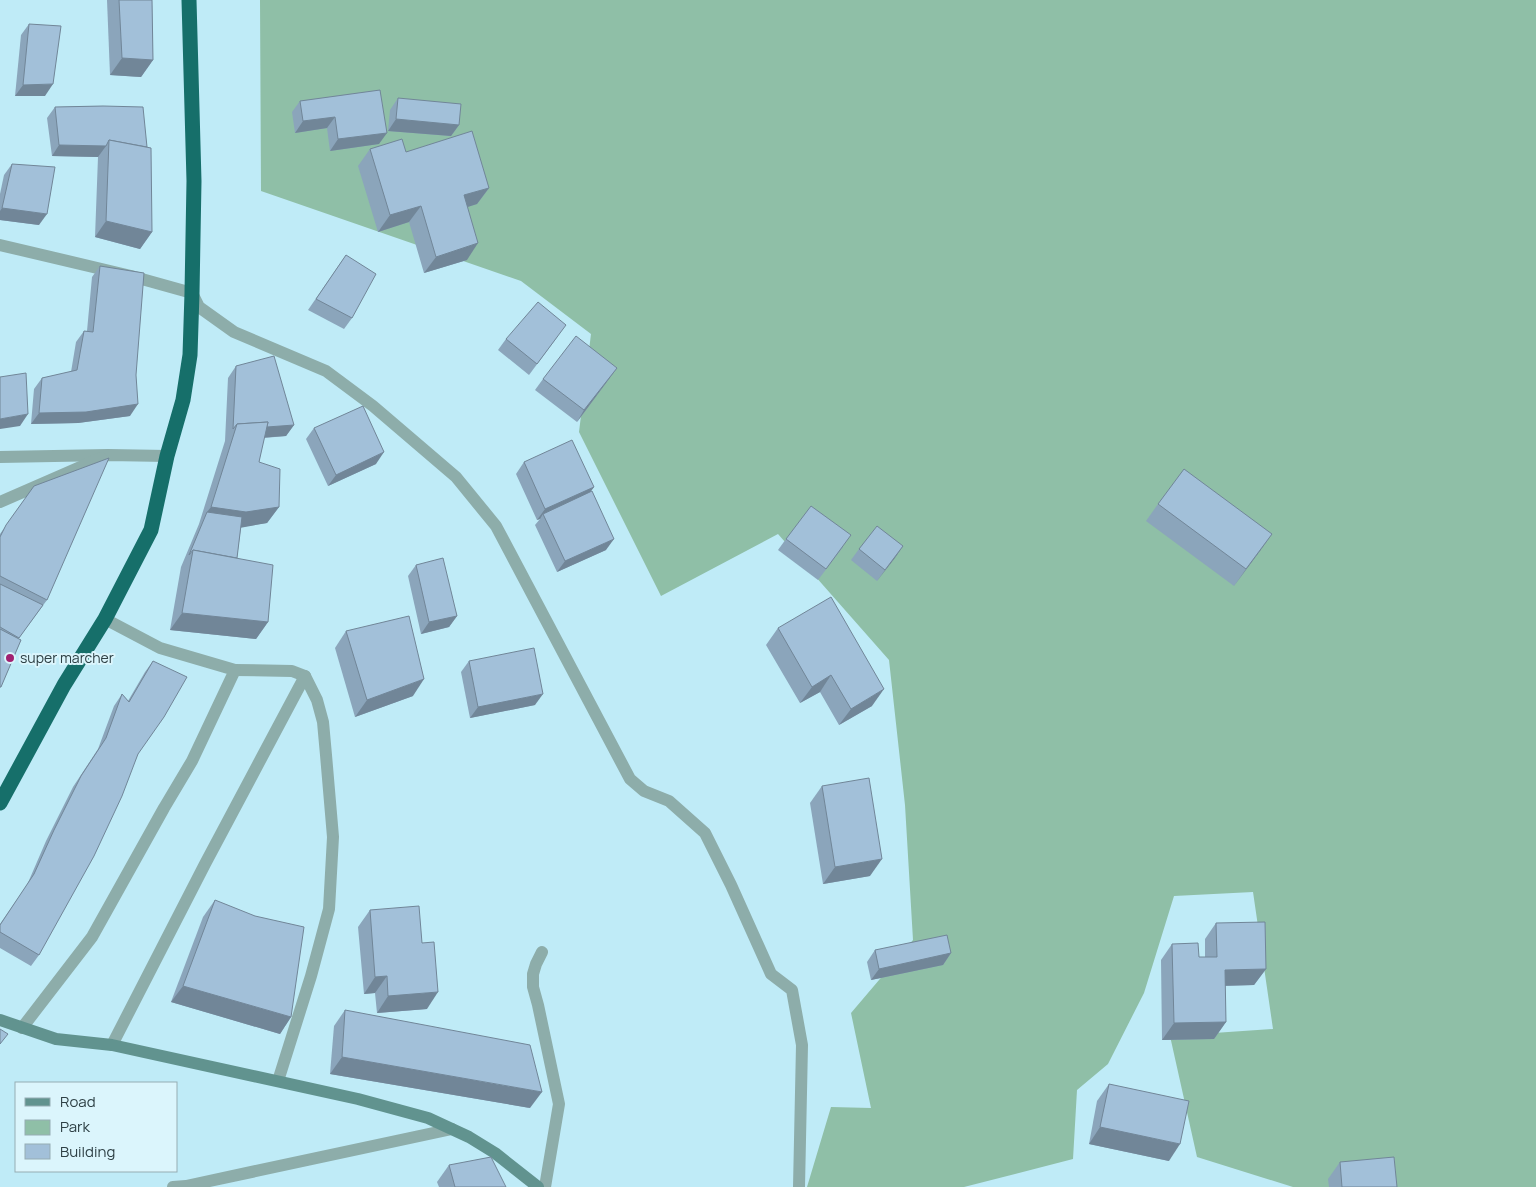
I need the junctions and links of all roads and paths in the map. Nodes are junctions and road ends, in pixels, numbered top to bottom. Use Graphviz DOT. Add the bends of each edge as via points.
graph roads {
  1 [pos="189,0"];
  2 [pos="0,245"];
  3 [pos="192,293"];
  4 [pos="108,455"];
  5 [pos="167,456"];
  6 [pos="0,457"];
  7 [pos="0,502"];
  8 [pos="105,620"];
  9 [pos="235,670"];
  10 [pos="305,676"];
  11 [pos="0,803"];
  12 [pos="542,952"];
  13 [pos="0,1020"];
  14 [pos="22,1028"];
  15 [pos="112,1045"];
  16 [pos="278,1081"];
  17 [pos="452,1129"];
  18 [pos="173,1187"];
  19 [pos="538,1187"];
  20 [pos="545,1187"];
  21 [pos="799,1187"];
  1 -- 3 [label="highway" via="194,181"];
  2 -- 3 [label="street"];
  3 -- 5 [label="highway" via="190,356"];
  3 -- 21 [label="street" via="199,307 234,332 326,371 373,406 456,477 496,526 630,779 644,791 669,801 705,833 771,974 792,990 802,1045"];
  4 -- 5 [label="street"];
  4 -- 6 [label="street"];
  4 -- 7 [label="street"];
  5 -- 8 [label="highway" via="151,530"];
  8 -- 9 [label="street" via="160,648"];
  8 -- 11 [label="highway" via="64,685"];
  9 -- 10 [label="street" via="292,671"];
  9 -- 14 [label="street" via="192,761 92,937"];
  10 -- 15 [label="street"];
  10 -- 16 [label="street" via="317,700 326,755 333,837 329,909"];
  12 -- 20 [label="street" via="533,974 533,987 559,1104"];
  13 -- 14 [label="street"];
  14 -- 15 [label="street" via="56,1039"];
  15 -- 16 [label="street"];
  16 -- 17 [label="street" via="358,1098 428,1118"];
  17 -- 18 [label="street"];
  17 -- 19 [label="street" via="495,1153"];
}
